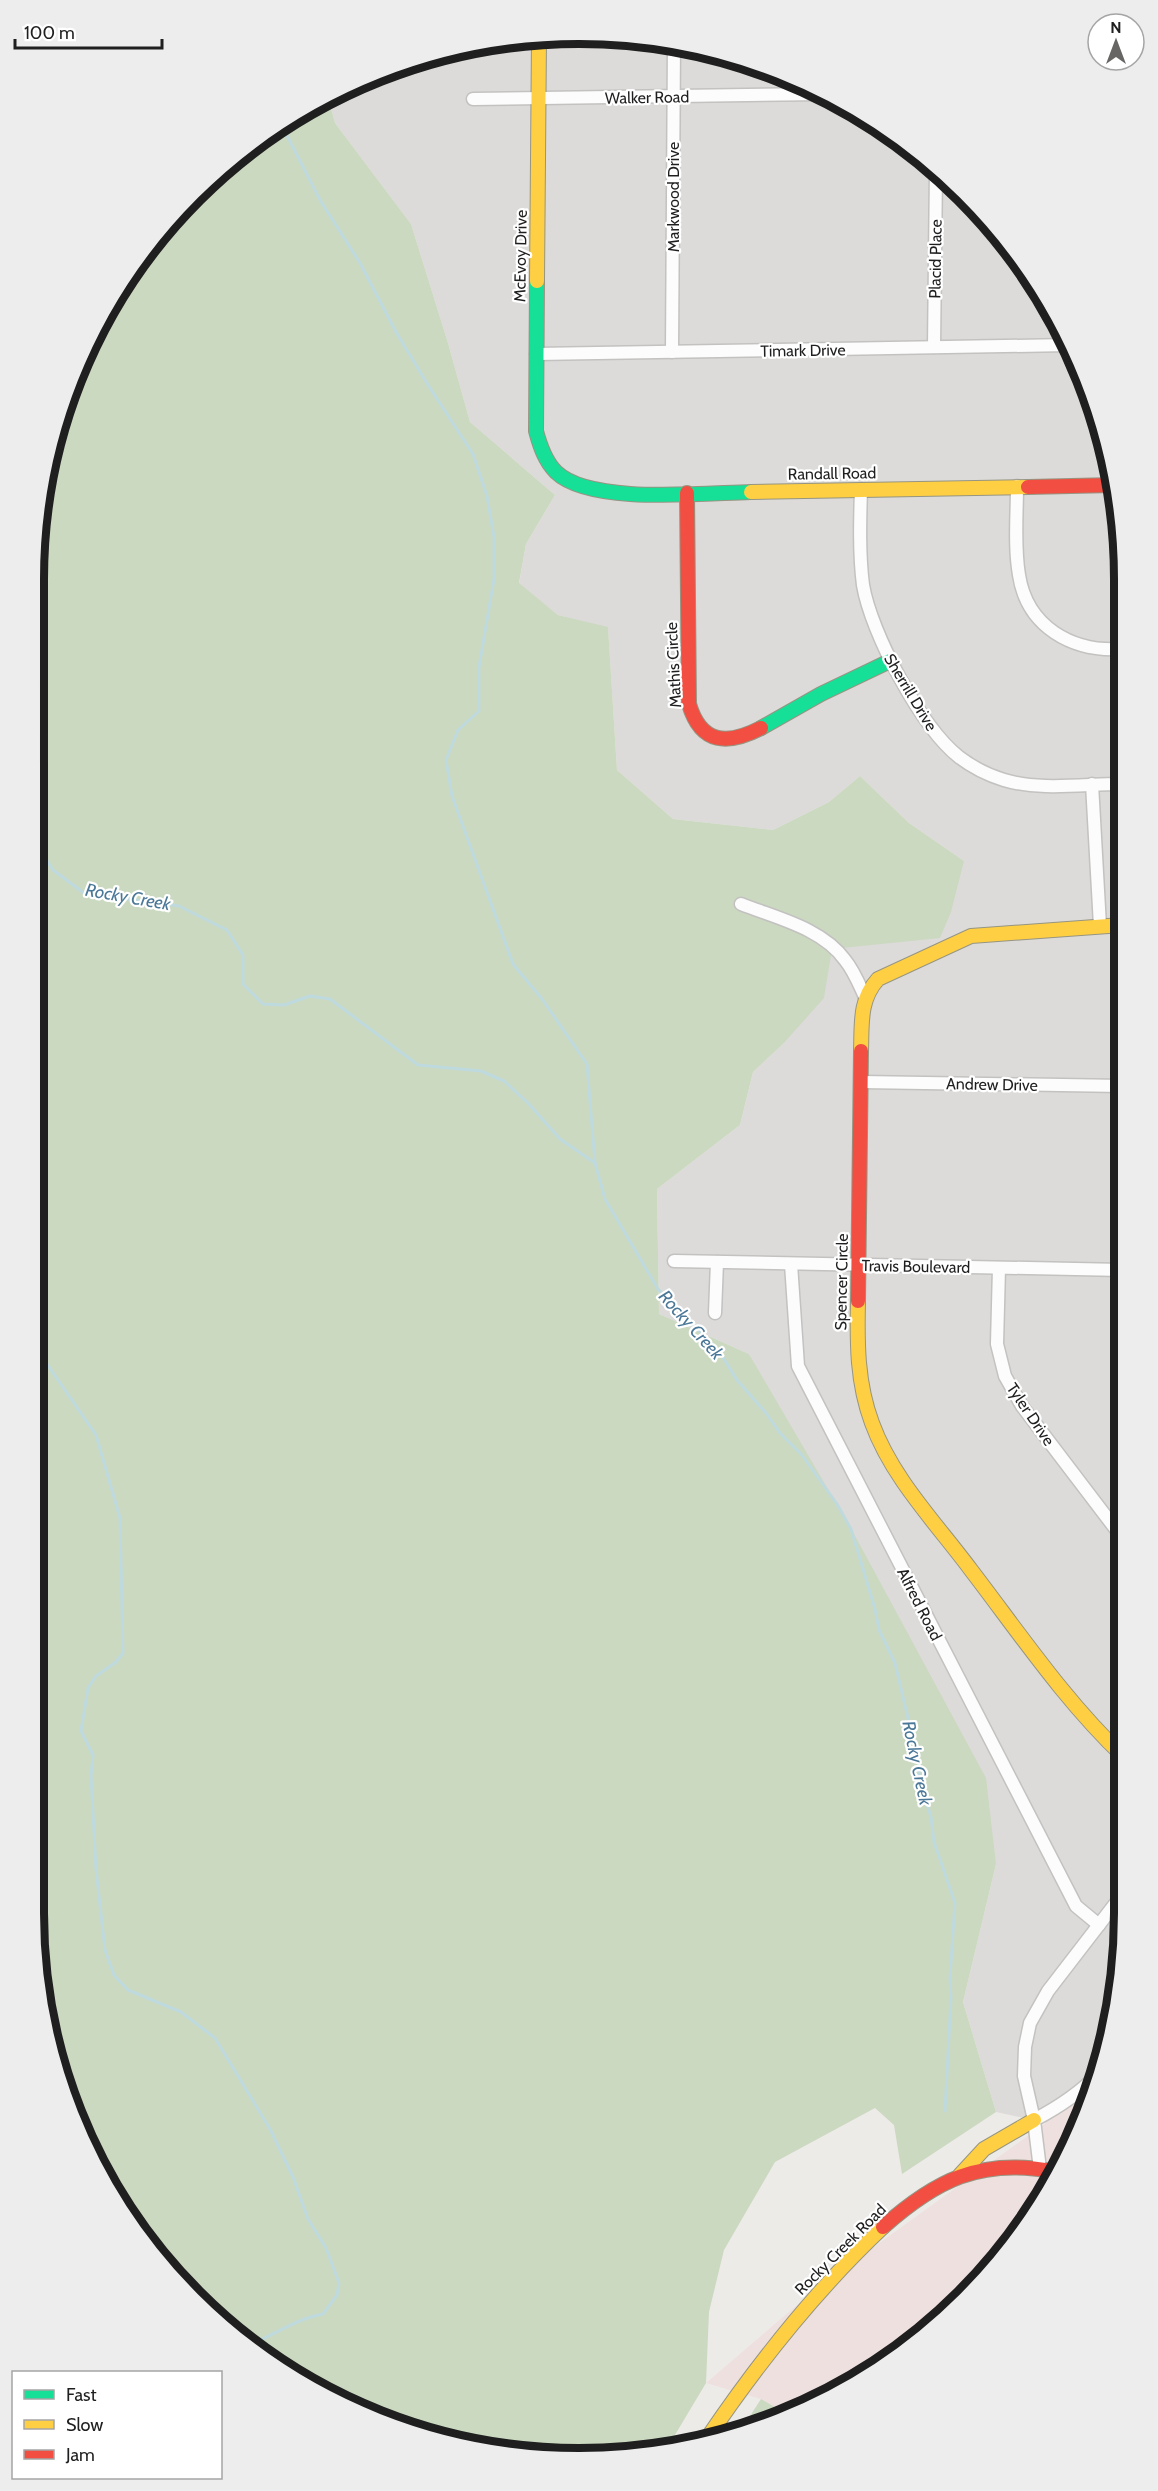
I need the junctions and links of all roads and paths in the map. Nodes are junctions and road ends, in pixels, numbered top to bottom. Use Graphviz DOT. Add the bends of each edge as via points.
graph roads {
  1 [pos="539,45"];
  2 [pos="674,52"];
  3 [pos="806,94"];
  4 [pos="674,97"];
  5 [pos="473,99"];
  6 [pos="539,100"];
  7 [pos="936,180"];
  8 [pos="1060,345"];
  9 [pos="934,347"];
  10 [pos="672,352"];
  11 [pos="537,354"];
  12 [pos="556,471"];
  13 [pos="1106,485"];
  14 [pos="1017,486"];
  15 [pos="861,489"];
  16 [pos="687,492"];
  17 [pos="1114,649"];
  18 [pos="890,661"];
  19 [pos="1114,783"];
  20 [pos="1092,784"];
  21 [pos="741,904"];
  22 [pos="1114,925"];
  23 [pos="1100,926"];
  24 [pos="865,997"];
  25 [pos="862,1082"];
  26 [pos="1114,1086"];
  27 [pos="674,1261"];
  28 [pos="717,1262"];
  29 [pos="791,1264"];
  30 [pos="858,1266"];
  31 [pos="999,1268"];
  32 [pos="1114,1270"];
  33 [pos="715,1313"];
  34 [pos="1114,1527"];
  35 [pos="1114,1746"];
  36 [pos="1114,1905"];
  37 [pos="1099,1925"];
  38 [pos="1085,2088"];
  39 [pos="1034,2120"];
  40 [pos="1046,2170"];
  41 [pos="960,2175"];
  42 [pos="713,2430"];
  1 -- 6 [label="street, McEvoy Drive"];
  2 -- 4 [label="street, Markwood Drive"];
  3 -- 4 [label="street, Walker Road"];
  4 -- 6 [label="street, Walker Road"];
  4 -- 10 [label="street, Markwood Drive"];
  5 -- 6 [label="street, Walker Road"];
  6 -- 11 [label="street, McEvoy Drive"];
  7 -- 9 [label="street, Placid Place"];
  8 -- 9 [label="street, Timark Drive"];
  9 -- 10 [label="street, Timark Drive"];
  10 -- 11 [label="street, Timark Drive"];
  11 -- 12 [label="street, McEvoy Drive" via="536,430 543,455"];
  12 -- 16 [label="street, Randall Road" via="570,483 595,492"];
  13 -- 14 [label="street, Randall Road"];
  14 -- 15 [label="street, Randall Road"];
  14 -- 17 [label="street" via="1019,577 1032,609 1068,642 1093,649"];
  15 -- 16 [label="street, Randall Road"];
  15 -- 18 [label="street, Sherrill Drive" via="863,583"];
  16 -- 18 [label="street, Mathis Circle" via="689,704 692,716 707,734 723,740 740,738"];
  18 -- 20 [label="street, Sherrill Drive" via="939,738 977,768 1016,783"];
  19 -- 20 [label="street, Sherrill Drive"];
  20 -- 23 [label="street"];
  21 -- 24 [label="street" via="824,939 844,958"];
  22 -- 23 [label="street"];
  23 -- 24 [label="street" via="971,936 878,979"];
  24 -- 25 [label="street, Spencer Circle"];
  25 -- 26 [label="street, Andrew Drive"];
  25 -- 30 [label="street, Spencer Circle"];
  27 -- 28 [label="street, Travis Boulevard"];
  28 -- 29 [label="street, Travis Boulevard"];
  28 -- 33 [label="street"];
  29 -- 30 [label="street, Travis Boulevard"];
  29 -- 37 [label="street, Alfred Road" via="798,1366 1076,1906"];
  30 -- 31 [label="street, Travis Boulevard"];
  30 -- 35 [label="street, Spencer Circle" via="859,1372 877,1434 892,1462 1072,1701"];
  31 -- 32 [label="street, Travis Boulevard"];
  31 -- 34 [label="street, Tyler Drive" via="997,1344 1005,1376 1022,1406"];
  36 -- 37 [label="street"];
  37 -- 39 [label="street" via="1048,1991 1030,2024 1024,2076"];
  38 -- 39 [label="street"];
  39 -- 40 [label="street"];
  39 -- 41 [label="street" via="978,2153"];
  40 -- 41 [label="street, Rocky Creek Road" via="1005,2167"];
  41 -- 42 [label="street, Rocky Creek Road" via="907,2205 837,2271 766,2355"];
}
